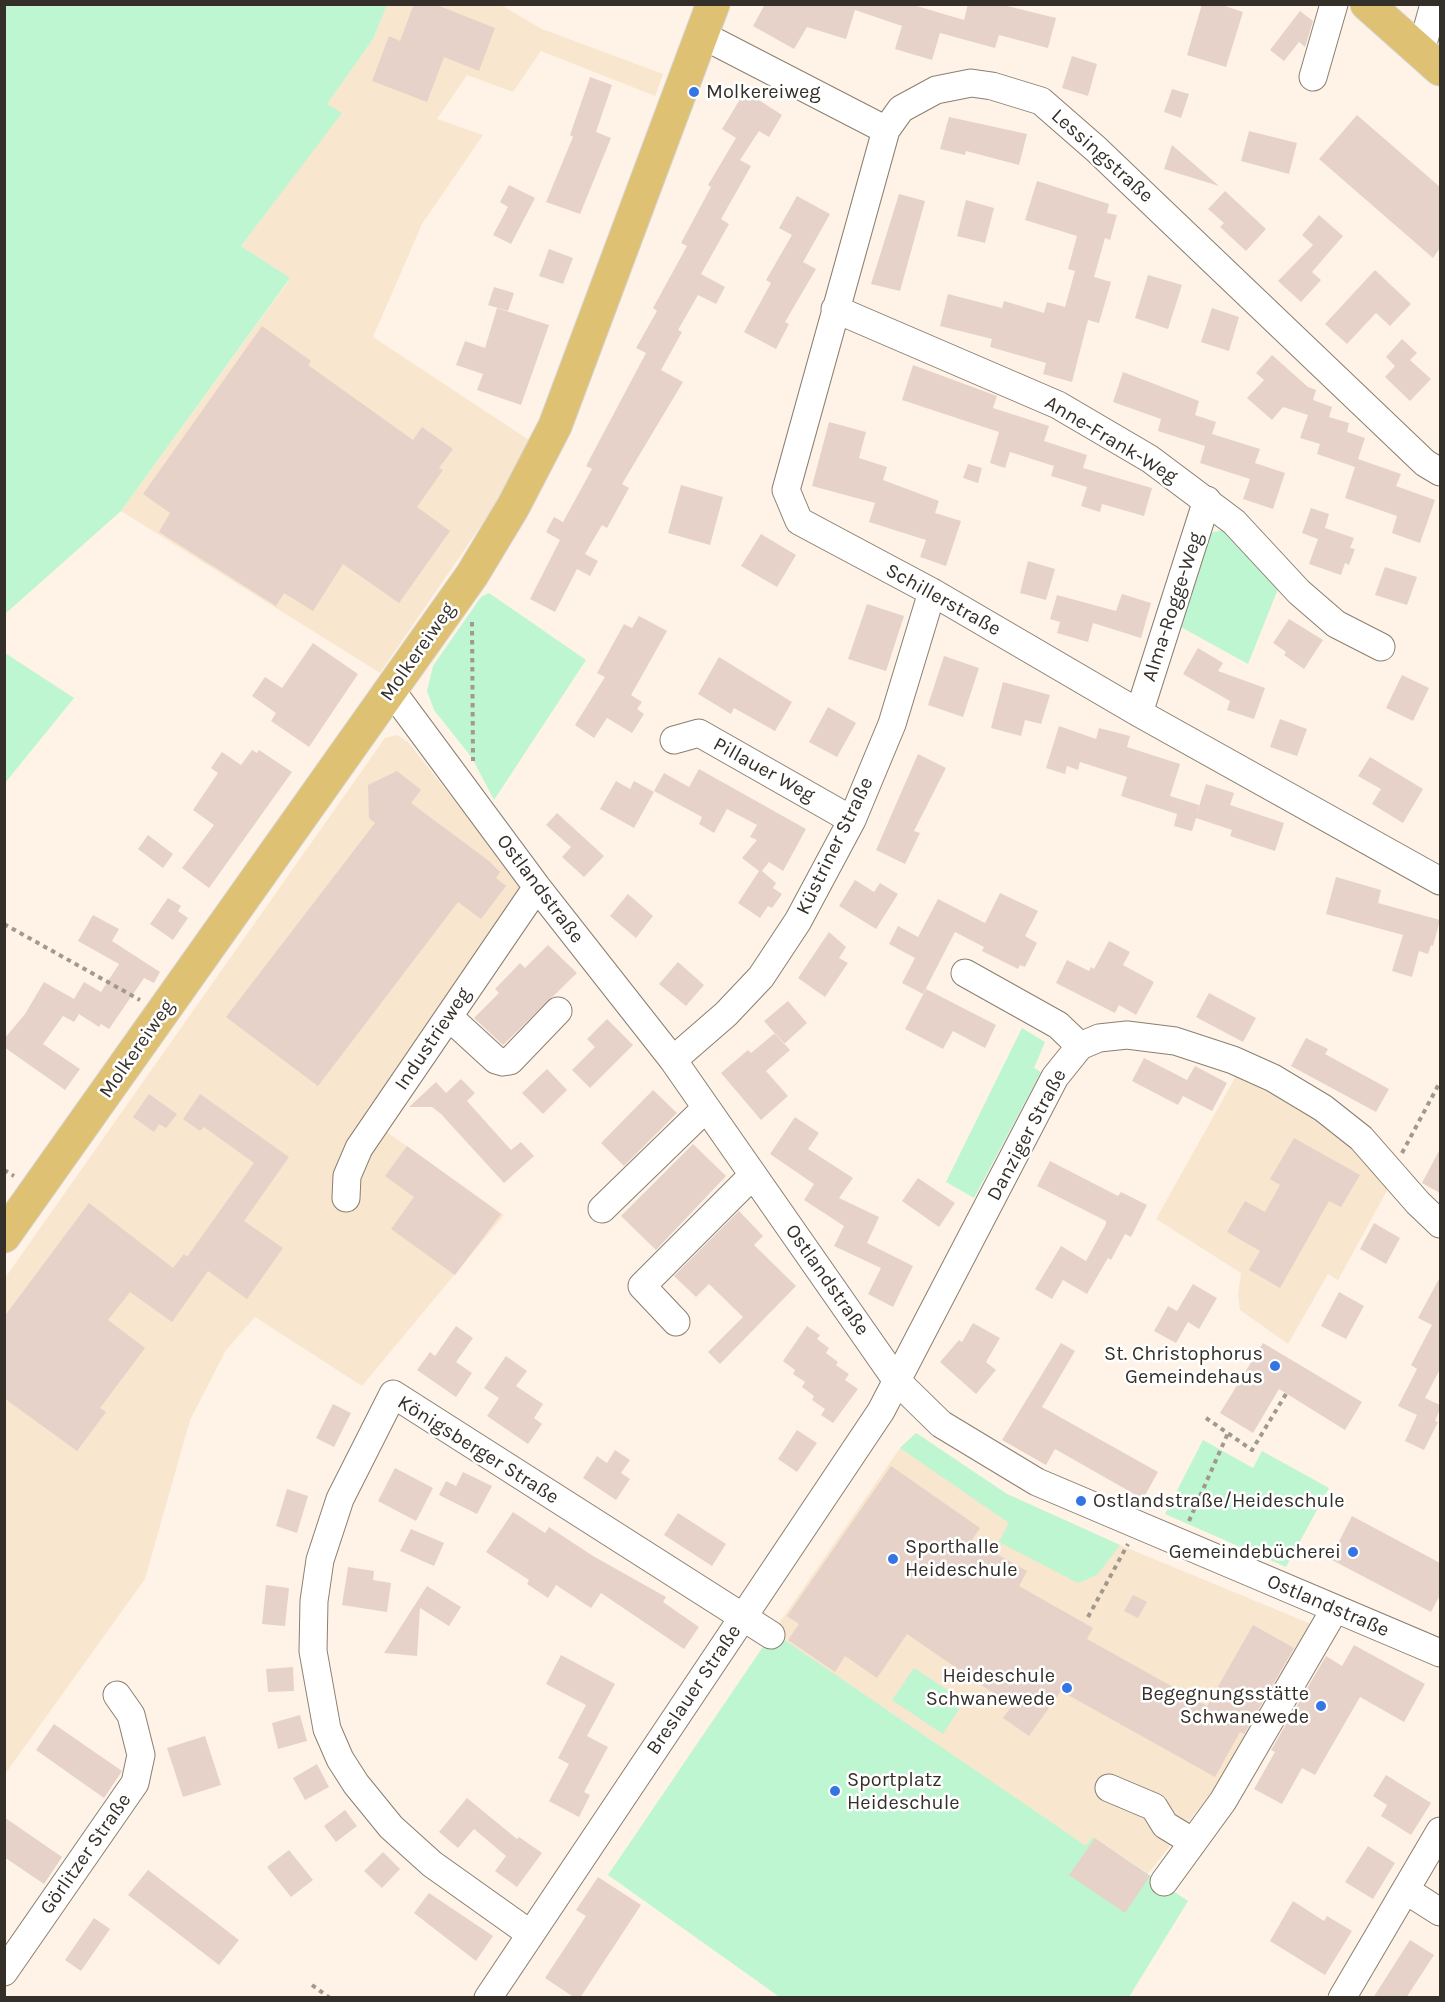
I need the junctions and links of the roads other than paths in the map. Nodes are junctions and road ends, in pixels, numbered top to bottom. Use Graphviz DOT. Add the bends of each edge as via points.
graph roads {
  1 [pos="713,4"];
  2 [pos="1334,4"];
  3 [pos="1434,4"];
  4 [pos="1370,6"];
  5 [pos="702,35"];
  6 [pos="1431,60"];
  7 [pos="1313,77"];
  8 [pos="886,130"];
  9 [pos="835,309"];
  10 [pos="1440,472"];
  11 [pos="1207,500"];
  12 [pos="932,592"];
  13 [pos="1381,647"];
  14 [pos="391,690"];
  15 [pos="1139,713"];
  16 [pos="674,740"];
  17 [pos="852,820"];
  18 [pos="1440,881"];
  19 [pos="537,887"];
  20 [pos="965,973"];
  21 [pos="558,1011"];
  22 [pos="449,1017"];
  23 [pos="1080,1046"];
  24 [pos="673,1060"];
  25 [pos="706,1108"];
  26 [pos="753,1175"];
  27 [pos="346,1198"];
  28 [pos="602,1209"];
  29 [pos="1440,1224"];
  30 [pos="4,1236"];
  31 [pos="676,1322"];
  32 [pos="897,1381"];
  33 [pos="1335,1609"];
  34 [pos="742,1618"];
  35 [pos="771,1635"];
  36 [pos="1440,1653"];
  37 [pos="117,1695"];
  38 [pos="1109,1788"];
  39 [pos="1440,1831"];
  40 [pos="1193,1842"];
  41 [pos="1164,1882"];
  42 [pos="1407,1891"];
  43 [pos="1440,1912"];
  44 [pos="530,1933"];
  45 [pos="4,1972"];
  46 [pos="488,1998"];
  47 [pos="1342,1998"];
  1 -- 5 [label="main road, Molkereiweg"];
  2 -- 7 [label="street"];
  3 -- 6 [label="street"];
  4 -- 6 [label="main road"];
  5 -- 8 [label="street"];
  5 -- 14 [label="main road, Molkereiweg" via="555,426 472,575"];
  8 -- 9 [label="street, Schillerstraße"];
  8 -- 10 [label="street, Lessingstraße" via="901,109 936,90 971,83 1041,101 1425,463"];
  9 -- 11 [label="street, Anne-Frank-Weg" via="1058,405 1150,459"];
  9 -- 12 [label="street, Schillerstraße" via="786,490 799,521"];
  11 -- 13 [label="street, Anne-Frank-Weg" via="1336,624"];
  11 -- 15 [label="street, Alma-Rogge-Weg"];
  12 -- 15 [label="street, Schillerstraße"];
  12 -- 17 [label="street, Küstriner Straße" via="892,724"];
  14 -- 19 [label="street, Ostlandstraße"];
  14 -- 30 [label="main road, Molkereiweg"];
  15 -- 18 [label="street, Schillerstraße"];
  16 -- 17 [label="street, Pillauer Weg" via="699,733"];
  17 -- 24 [label="street, Küstriner Straße" via="798,921 761,977"];
  19 -- 22 [label="street, Industrieweg"];
  19 -- 24 [label="street, Ostlandstraße"];
  20 -- 23 [label="street" via="1058,1025"];
  21 -- 22 [label="street" via="510,1061 503,1062"];
  22 -- 27 [label="street, Industrieweg" via="359,1148 347,1176"];
  23 -- 29 [label="street" via="1099,1038 1127,1035 1175,1041 1273,1078 1323,1108 1361,1138"];
  23 -- 32 [label="street, Danziger Straße" via="1055,1077"];
  24 -- 25 [label="street, Ostlandstraße"];
  25 -- 26 [label="street, Ostlandstraße"];
  25 -- 28 [label="street"];
  26 -- 31 [label="street" via="642,1286"];
  26 -- 32 [label="street, Ostlandstraße"];
  32 -- 33 [label="street, Ostlandstraße" via="941,1424 1037,1482"];
  32 -- 34 [label="street, Breslauer Straße" via="881,1411"];
  33 -- 36 [label="street, Ostlandstraße"];
  33 -- 40 [label="street" via="1223,1801"];
  34 -- 35 [label="street"];
  34 -- 44 [label="street, Breslauer Straße"];
  34 -- 44 [label="street, Königsberger Straße" via="393,1394 339,1499 320,1560 313,1651 327,1729 356,1784 391,1827 432,1864"];
  37 -- 45 [label="street, Görlitzer Straße" via="131,1715 141,1755 135,1783"];
  38 -- 40 [label="street" via="1154,1807 1165,1825"];
  39 -- 42 [label="street"];
  40 -- 41 [label="street"];
  42 -- 43 [label="street"];
  42 -- 47 [label="street"];
  44 -- 46 [label="street, Breslauer Straße"];
}
